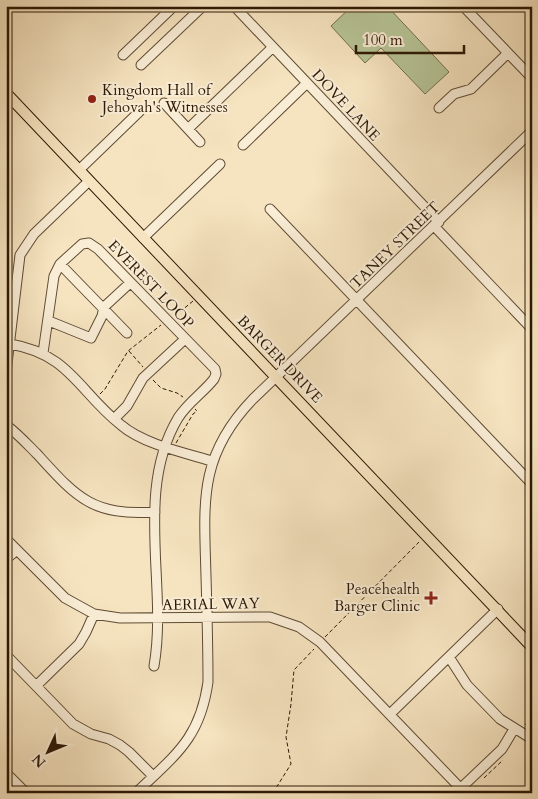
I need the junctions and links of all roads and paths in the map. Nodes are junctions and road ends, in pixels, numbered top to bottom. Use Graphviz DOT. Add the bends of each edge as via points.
graph roads {
  1 [pos="174,6"];
  2 [pos="203,6"];
  3 [pos="234,6"];
  4 [pos="463,6"];
  5 [pos="273,47"];
  6 [pos="508,53"];
  7 [pos="124,55"];
  8 [pos="141,65"];
  9 [pos="532,78"];
  10 [pos="307,83"];
  11 [pos="6,93"];
  12 [pos="164,103"];
  13 [pos="439,108"];
  14 [pos="140,111"];
  15 [pos="188,129"];
  16 [pos="532,131"];
  17 [pos="200,142"];
  18 [pos="242,144"];
  19 [pos="220,164"];
  20 [pos="78,170"];
  21 [pos="89,181"];
  22 [pos="270,209"];
  23 [pos="436,224"];
  24 [pos="143,238"];
  25 [pos="60,264"];
  26 [pos="130,283"];
  27 [pos="199,296"];
  28 [pos="357,300"];
  29 [pos="104,307"];
  30 [pos="49,321"];
  31 [pos="168,321"];
  32 [pos="532,329"];
  33 [pos="127,333"];
  34 [pos="184,339"];
  35 [pos="10,344"];
  36 [pos="128,351"];
  37 [pos="43,353"];
  38 [pos="6,372"];
  39 [pos="148,373"];
  40 [pos="277,377"];
  41 [pos="95,399"];
  42 [pos="189,403"];
  43 [pos="114,419"];
  44 [pos="6,425"];
  45 [pos="166,444"];
  46 [pos="212,462"];
  47 [pos="532,484"];
  48 [pos="155,512"];
  49 [pos="6,539"];
  50 [pos="17,550"];
  51 [pos="6,560"];
  52 [pos="498,609"];
  53 [pos="94,614"];
  54 [pos="208,617"];
  55 [pos="158,618"];
  56 [pos="532,647"];
  57 [pos="6,655"];
  58 [pos="449,657"];
  59 [pos="154,666"];
  60 [pos="36,686"];
  61 [pos="390,714"];
  62 [pos="514,729"];
  63 [pos="532,739"];
  64 [pos="6,772"];
  65 [pos="153,776"];
  66 [pos="463,790"];
  67 [pos="26,793"];
  68 [pos="136,793"];
  1 -- 7 [label="street"];
  2 -- 8 [label="street"];
  3 -- 5 [label="street, DOVE LANE"];
  4 -- 6 [label="street"];
  5 -- 10 [label="street, DOVE LANE"];
  5 -- 15 [label="street"];
  6 -- 9 [label="street"];
  6 -- 13 [label="street" via="471,89 454,94"];
  10 -- 18 [label="street"];
  10 -- 23 [label="street, DOVE LANE"];
  11 -- 20 [label="main road, BARGER DRIVE"];
  12 -- 15 [label="street"];
  14 -- 20 [label="street"];
  15 -- 17 [label="street"];
  16 -- 23 [label="street, TANEY STREET"];
  19 -- 24 [label="street"];
  20 -- 21 [label="main road, BARGER DRIVE"];
  21 -- 24 [label="main road, BARGER DRIVE"];
  21 -- 35 [label="street" via="34,234 20,255"];
  22 -- 28 [label="street"];
  23 -- 28 [label="street, TANEY STREET"];
  23 -- 32 [label="street, DOVE LANE"];
  24 -- 27 [label="main road, BARGER DRIVE"];
  25 -- 26 [label="street, EVEREST LOOP" via="82,244 89,243"];
  25 -- 29 [label="street"];
  25 -- 30 [label="street" via="54,276"];
  26 -- 29 [label="street"];
  26 -- 31 [label="street, EVEREST LOOP"];
  27 -- 31 [label="path"];
  27 -- 40 [label="main road, BARGER DRIVE"];
  28 -- 40 [label="street, TANEY STREET"];
  28 -- 47 [label="street"];
  29 -- 30 [label="street" via="91,338"];
  29 -- 33 [label="street"];
  30 -- 37 [label="street"];
  31 -- 34 [label="street, EVEREST LOOP"];
  31 -- 36 [label="path"];
  34 -- 39 [label="street"];
  34 -- 42 [label="street, EVEREST LOOP" via="212,365 216,374"];
  35 -- 37 [label="street"];
  35 -- 38 [label="street"];
  36 -- 39 [label="path"];
  36 -- 41 [label="path" via="105,389"];
  37 -- 41 [label="street" via="61,364"];
  39 -- 42 [label="path" via="161,388 177,393"];
  39 -- 43 [label="street" via="127,406"];
  40 -- 46 [label="street, TANEY STREET" via="232,422"];
  40 -- 52 [label="main road, BARGER DRIVE"];
  41 -- 43 [label="street"];
  42 -- 45 [label="street, EVEREST LOOP"];
  42 -- 45 [label="path" via="197,411 176,444"];
  43 -- 45 [label="street" via="129,431"];
  44 -- 48 [label="street" via="65,484 89,503 119,513"];
  45 -- 46 [label="street"];
  45 -- 48 [label="street, EVEREST LOOP"];
  46 -- 54 [label="street, TANEY STREET" via="205,500"];
  48 -- 55 [label="street, EVEREST LOOP"];
  49 -- 50 [label="street, AERIAL WAY"];
  50 -- 51 [label="street"];
  50 -- 53 [label="street, AERIAL WAY" via="65,598"];
  52 -- 56 [label="main road, BARGER DRIVE"];
  52 -- 58 [label="street"];
  53 -- 55 [label="street, AERIAL WAY"];
  53 -- 60 [label="street" via="79,644"];
  54 -- 55 [label="street, AERIAL WAY"];
  54 -- 61 [label="street, AERIAL WAY" via="270,617 298,627 320,642"];
  54 -- 65 [label="street, TANEY STREET" via="208,682 202,713 186,743"];
  55 -- 59 [label="street, EVEREST LOOP"];
  57 -- 60 [label="street"];
  58 -- 61 [label="street"];
  58 -- 62 [label="street" via="467,684"];
  60 -- 65 [label="street" via="73,724 120,745"];
  61 -- 66 [label="street, AERIAL WAY"];
  62 -- 63 [label="street"];
  62 -- 66 [label="street" via="495,757"];
  64 -- 67 [label="street"];
  65 -- 68 [label="street, TANEY STREET"];
}
